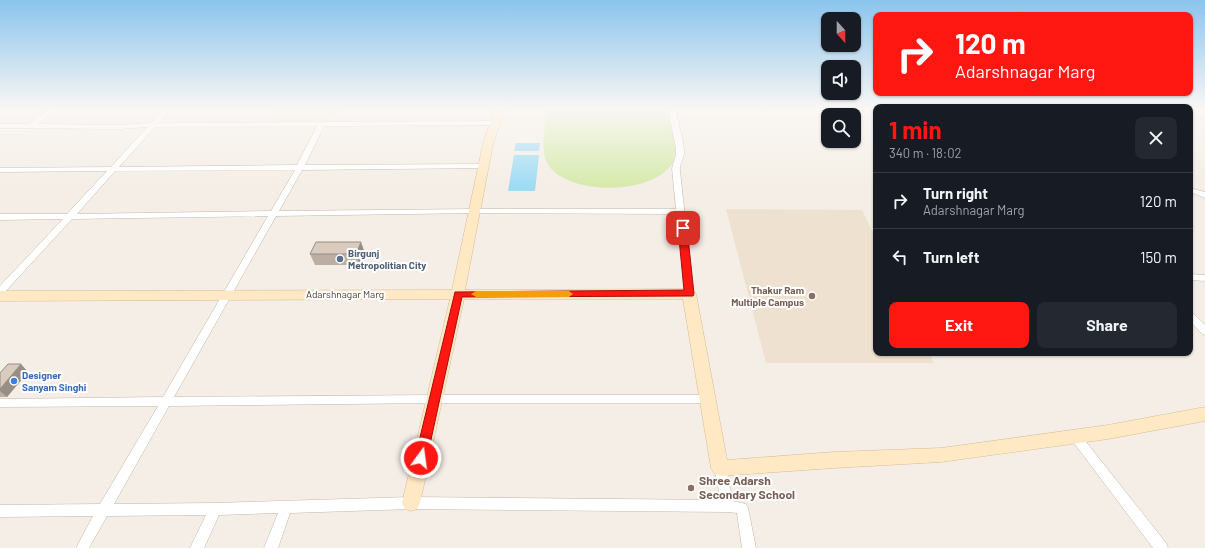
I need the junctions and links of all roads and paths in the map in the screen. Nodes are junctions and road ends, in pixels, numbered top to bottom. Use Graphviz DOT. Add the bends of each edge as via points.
graph roads {
  1 [pos="145,135"];
  2 [pos="316,135"];
  3 [pos="491,135"];
  4 [pos="677,135"];
  5 [pos="484,166"];
  6 [pos="300,167"];
  7 [pos="114,168"];
  8 [pos="0,170"];
  9 [pos="1193,191"];
  10 [pos="1205,196"];
  11 [pos="475,211"];
  12 [pos="680,212"];
  13 [pos="273,215"];
  14 [pos="0,217"];
  15 [pos="69,217"];
  16 [pos="1193,277"];
  17 [pos="1205,278"];
  18 [pos="0,292"];
  19 [pos="458,294"];
  20 [pos="689,294"];
  21 [pos="227,295"];
  22 [pos="0,296"];
  23 [pos="1193,318"];
  24 [pos="1205,331"];
  25 [pos="436,399"];
  26 [pos="708,399"];
  27 [pos="166,402"];
  28 [pos="0,403"];
  29 [pos="1205,414"];
  30 [pos="1076,436"];
  31 [pos="720,468"];
  32 [pos="411,503"];
  33 [pos="728,506"];
  34 [pos="286,507"];
  35 [pos="215,509"];
  36 [pos="103,510"];
  37 [pos="0,511"];
  38 [pos="82,548"];
  39 [pos="198,548"];
  40 [pos="271,548"];
  41 [pos="749,548"];
  42 [pos="1161,548"];
  1 -- 7 [label="street"];
  2 -- 6 [label="street"];
  3 -- 5 [label="street"];
  4 -- 12 [label="street" via="680,148 676,168"];
  5 -- 6 [label="street"];
  5 -- 11 [label="street"];
  6 -- 7 [label="street"];
  6 -- 13 [label="street"];
  7 -- 8 [label="street"];
  7 -- 15 [label="street"];
  9 -- 10 [label="street"];
  11 -- 12 [label="street"];
  11 -- 13 [label="street"];
  11 -- 19 [label="street"];
  12 -- 20 [label="street"];
  13 -- 15 [label="street"];
  13 -- 21 [label="street"];
  14 -- 15 [label="street"];
  15 -- 18 [label="street"];
  16 -- 17 [label="street"];
  19 -- 20 [label="street, Adarshnagar Marg"];
  19 -- 21 [label="street, Adarshnagar Marg"];
  19 -- 25 [label="street"];
  20 -- 26 [label="street"];
  21 -- 22 [label="street, Adarshnagar Marg"];
  21 -- 27 [label="street"];
  23 -- 24 [label="street"];
  25 -- 26 [label="street"];
  25 -- 27 [label="street"];
  25 -- 32 [label="street"];
  26 -- 31 [label="street"];
  27 -- 28 [label="street"];
  27 -- 36 [label="street"];
  29 -- 30 [label="street"];
  30 -- 31 [label="street" via="941,455"];
  30 -- 42 [label="street"];
  31 -- 33 [label="street"];
  32 -- 33 [label="street"];
  32 -- 34 [label="street"];
  33 -- 41 [label="street" via="742,508"];
  34 -- 35 [label="street"];
  34 -- 40 [label="street"];
  35 -- 36 [label="street"];
  35 -- 39 [label="street"];
  36 -- 37 [label="street"];
  36 -- 38 [label="street"];
}
